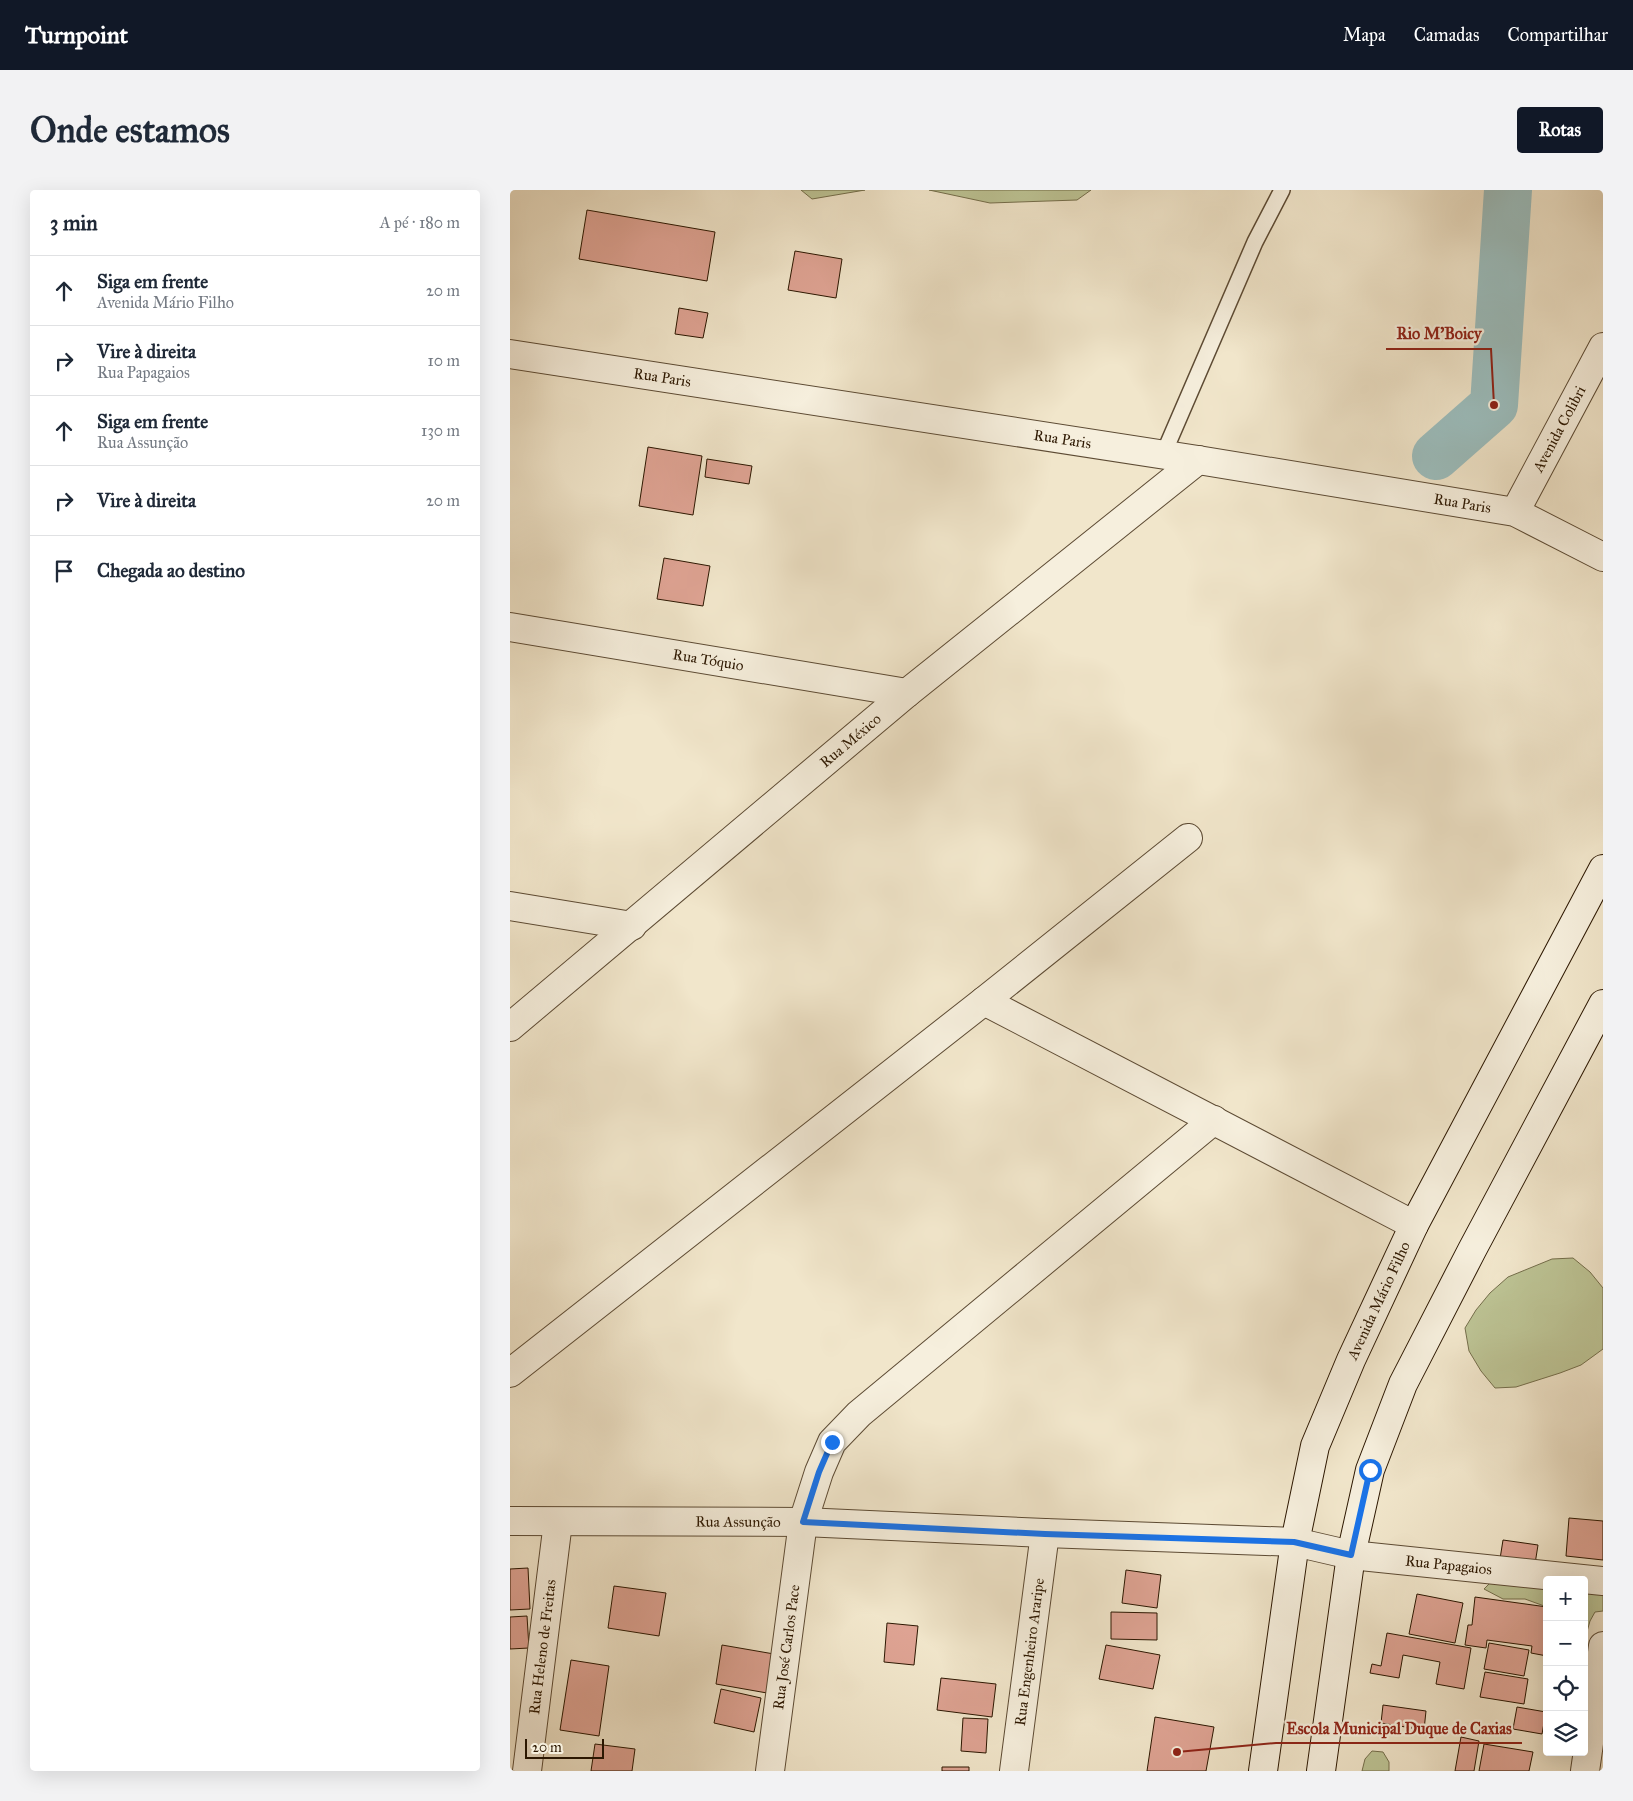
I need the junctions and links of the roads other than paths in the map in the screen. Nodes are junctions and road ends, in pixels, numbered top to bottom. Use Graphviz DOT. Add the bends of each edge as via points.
graph roads {
  1 [pos="1282,190"];
  2 [pos="1603,346"];
  3 [pos="510,354"];
  4 [pos="1163,455"];
  5 [pos="1198,460"];
  6 [pos="1514,512"];
  7 [pos="1603,557"];
  8 [pos="510,627"];
  9 [pos="907,693"];
  10 [pos="1188,838"];
  11 [pos="1603,869"];
  12 [pos="510,906"];
  13 [pos="632,926"];
  14 [pos="984,1001"];
  15 [pos="1603,1004"];
  16 [pos="510,1027"];
  17 [pos="1214,1120"];
  18 [pos="1414,1225"];
  19 [pos="510,1372"];
  20 [pos="510,1521"];
  21 [pos="558,1522"];
  22 [pos="803,1522"];
  23 [pos="1045,1534"];
  24 [pos="1294,1542"];
  25 [pos="1351,1555"];
  26 [pos="1603,1581"];
  27 [pos="1603,1646"];
  28 [pos="527,1771"];
  29 [pos="770,1771"];
  30 [pos="1014,1771"];
  31 [pos="1263,1771"];
  32 [pos="1321,1771"];
  33 [pos="1584,1771"];
  1 -- 4 [label="lane" via="1255,242"];
  2 -- 6 [label="street, Avenida Colibri"];
  3 -- 4 [label="street, Rua Paris"];
  4 -- 5 [label="street, Rua Paris"];
  5 -- 6 [label="street, Rua Paris"];
  5 -- 9 [label="street, Rua México"];
  6 -- 7 [label="street, Rua Paris"];
  8 -- 9 [label="street, Rua Tóquio"];
  9 -- 13 [label="street, Rua México"];
  10 -- 14 [label="street"];
  11 -- 18 [label="street, Avenida Mário Filho"];
  12 -- 13 [label="street"];
  13 -- 16 [label="street, Rua México"];
  14 -- 17 [label="street"];
  14 -- 19 [label="street"];
  15 -- 25 [label="street" via="1403,1384 1370,1470"];
  17 -- 18 [label="street"];
  17 -- 22 [label="street, Rua José Carlos Pace" via="859,1414 832,1442"];
  18 -- 24 [label="street, Avenida Mário Filho" via="1315,1446"];
  20 -- 21 [label="street, Rua Assunção"];
  21 -- 22 [label="street, Rua Assunção"];
  21 -- 28 [label="street, Rua Heleno de Freitas"];
  22 -- 23 [label="street, Rua Assunção"];
  22 -- 29 [label="street, Rua José Carlos Pace"];
  23 -- 24 [label="street, Rua Assunção"];
  23 -- 30 [label="street, Rua Engenheiro Araripe"];
  24 -- 25 [label="street, Rua Papagaios"];
  24 -- 31 [label="street, Avenida Mário Filho"];
  25 -- 26 [label="street, Rua Papagaios"];
  25 -- 32 [label="street"];
  27 -- 33 [label="street"];
}
